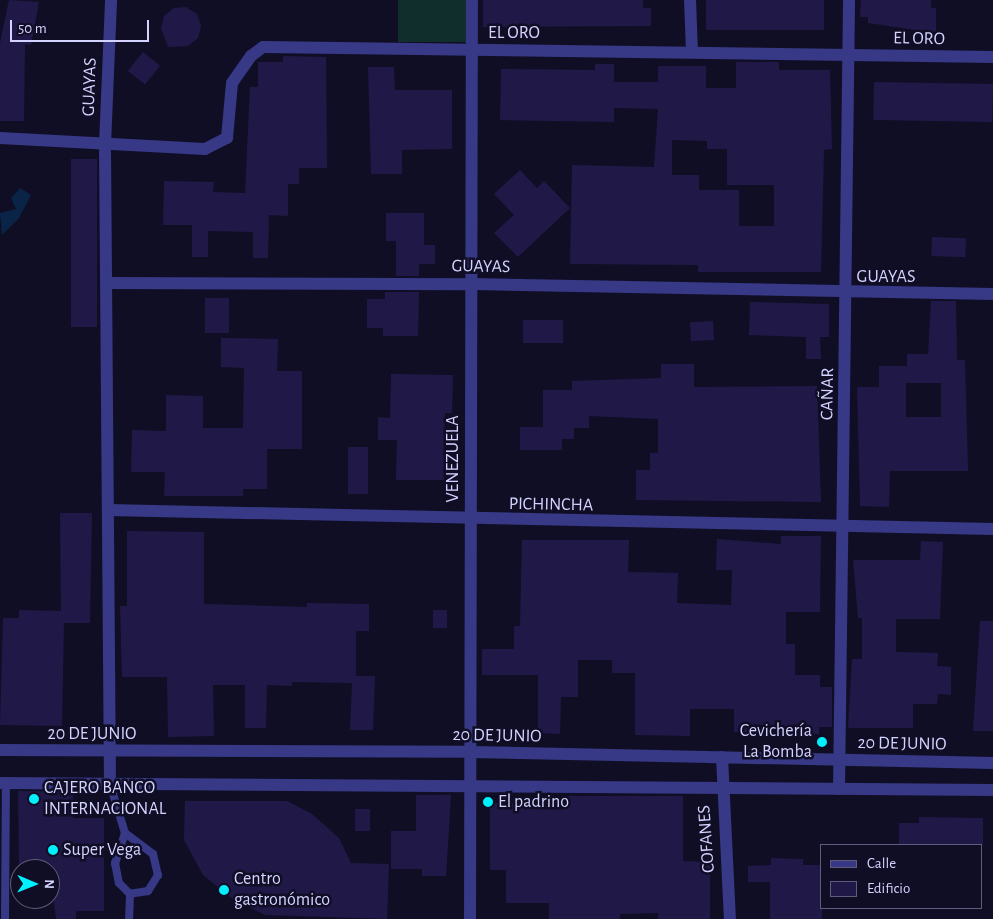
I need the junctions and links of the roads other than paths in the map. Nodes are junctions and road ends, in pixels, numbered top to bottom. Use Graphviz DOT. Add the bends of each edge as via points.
graph roads {
  1 [pos="112,0"];
  2 [pos="472,0"];
  3 [pos="690,0"];
  4 [pos="848,0"];
  5 [pos="472,51"];
  6 [pos="692,51"];
  7 [pos="848,55"];
  8 [pos="993,57"];
  9 [pos="0,138"];
  10 [pos="106,145"];
  11 [pos="106,283"];
  12 [pos="472,284"];
  13 [pos="848,294"];
  14 [pos="993,294"];
  15 [pos="109,510"];
  16 [pos="470,520"];
  17 [pos="842,528"];
  18 [pos="993,528"];
  19 [pos="0,750"];
  20 [pos="111,751"];
  21 [pos="470,752"];
  22 [pos="722,758"];
  23 [pos="840,761"];
  24 [pos="993,763"];
  25 [pos="3,783"];
  26 [pos="470,783"];
  27 [pos="110,784"];
  28 [pos="722,785"];
  29 [pos="839,789"];
  30 [pos="993,790"];
  31 [pos="125,834"];
  32 [pos="130,894"];
  33 [pos="5,919"];
  34 [pos="129,919"];
  35 [pos="470,919"];
  36 [pos="730,919"];
  1 -- 10 [label="street, GUAYAS"];
  2 -- 5 [label="street, VENEZUELA"];
  3 -- 6 [label="street"];
  4 -- 7 [label="street, CAÑAR"];
  5 -- 6 [label="street, EL ORO"];
  5 -- 10 [label="street, EL ORO" via="263,47 251,56 232,83 227,138 205,149"];
  5 -- 12 [label="street, VENEZUELA"];
  6 -- 7 [label="street, EL ORO"];
  7 -- 8 [label="street, EL ORO"];
  7 -- 13 [label="street, CAÑAR"];
  9 -- 10 [label="street"];
  10 -- 11 [label="street, GUAYAS"];
  11 -- 12 [label="street, GUAYAS"];
  11 -- 15 [label="street"];
  12 -- 13 [label="street, GUAYAS"];
  12 -- 16 [label="street, VENEZUELA"];
  13 -- 14 [label="street, GUAYAS"];
  13 -- 17 [label="street, CAÑAR"];
  15 -- 16 [label="street, PICHINCHA"];
  15 -- 20 [label="street"];
  16 -- 17 [label="street, PICHINCHA"];
  16 -- 21 [label="street, VENEZUELA"];
  17 -- 18 [label="street, PICHINCHA"];
  17 -- 23 [label="street, CAÑAR"];
  19 -- 20 [label="street, 20 DE JUNIO"];
  20 -- 21 [label="street, 20 DE JUNIO"];
  20 -- 27 [label="street"];
  21 -- 22 [label="street, 20 DE JUNIO"];
  21 -- 26 [label="street, VENEZUELA"];
  22 -- 23 [label="street, 20 DE JUNIO"];
  22 -- 28 [label="street, COFANES"];
  23 -- 24 [label="street, 20 DE JUNIO"];
  23 -- 29 [label="street, CAÑAR"];
  25 -- 27 [label="street"];
  25 -- 33 [label="lane"];
  26 -- 27 [label="street"];
  26 -- 28 [label="street"];
  26 -- 35 [label="street, VENEZUELA"];
  27 -- 31 [label="lane"];
  28 -- 29 [label="street"];
  28 -- 36 [label="street, COFANES"];
  29 -- 30 [label="street"];
  31 -- 32 [label="lane" via="115,863 120,883"];
  31 -- 32 [label="lane" via="153,854 158,875 148,891"];
  32 -- 34 [label="lane"];
}
